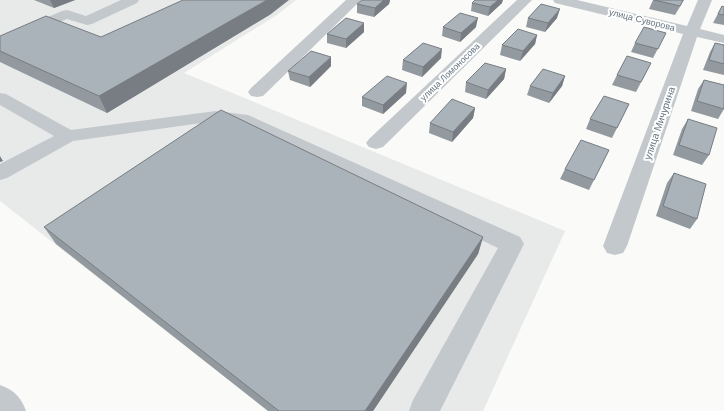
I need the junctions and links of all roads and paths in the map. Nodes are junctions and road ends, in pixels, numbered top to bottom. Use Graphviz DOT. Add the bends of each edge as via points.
graph roads {
  1 [pos="132,0"];
  2 [pos="354,0"];
  3 [pos="525,0"];
  4 [pos="560,0"];
  5 [pos="705,0"];
  6 [pos="691,32"];
  7 [pos="724,38"];
  8 [pos="0,42"];
  9 [pos="257,92"];
  10 [pos="0,98"];
  11 [pos="68,136"];
  12 [pos="376,143"];
  13 [pos="0,173"];
  14 [pos="615,246"];
  15 [pos="0,400"];
  16 [pos="11,411"];
  17 [pos="424,411"];
  1 -- 8 [label="street" via="87,21 67,14"];
  2 -- 9 [label="street"];
  3 -- 12 [label="street, улица Ломоносова"];
  4 -- 6 [label="street, улица Суворова"];
  5 -- 6 [label="street, улица Мичурина"];
  6 -- 7 [label="street, улица Суворова"];
  6 -- 14 [label="street, улица Мичурина"];
  10 -- 11 [label="street"];
  11 -- 13 [label="street"];
  11 -- 17 [label="street" via="216,116 242,119 512,244"];
  15 -- 16 [label="street"];
}
